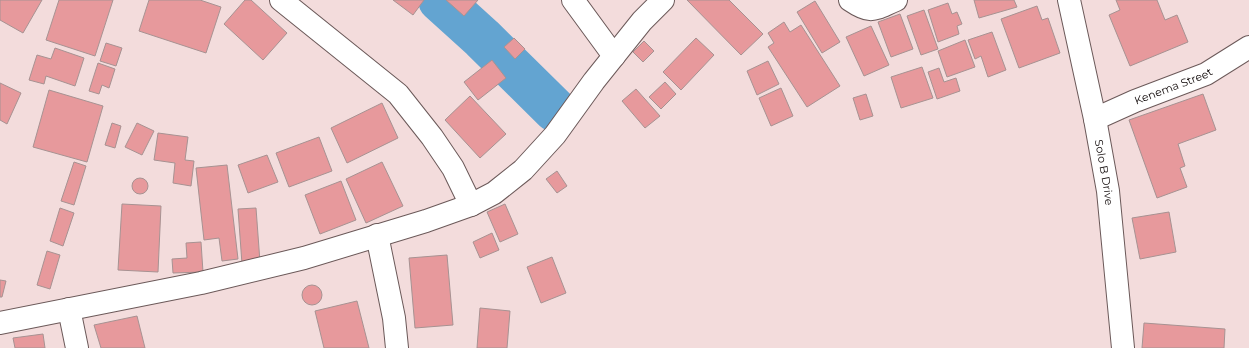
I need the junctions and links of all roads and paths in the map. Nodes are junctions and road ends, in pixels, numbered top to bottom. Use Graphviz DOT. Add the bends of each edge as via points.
graph roads {
  1 [pos="281,0"];
  2 [pos="573,0"];
  3 [pos="663,0"];
  4 [pos="850,0"];
  5 [pos="896,0"];
  6 [pos="1069,0"];
  7 [pos="1249,47"];
  8 [pos="614,56"];
  9 [pos="1095,119"];
  10 [pos="471,205"];
  11 [pos="377,235"];
  12 [pos="69,309"];
  13 [pos="0,323"];
  14 [pos="77,348"];
  15 [pos="397,348"];
  16 [pos="1123,348"];
  1 -- 10 [label="street" via="398,94 453,168"];
  2 -- 8 [label="street"];
  3 -- 8 [label="street"];
  4 -- 5 [label="street" via="861,8 872,10"];
  6 -- 9 [label="street, Solo B Drive"];
  7 -- 9 [label="street, Kenema Street" via="1206,74"];
  8 -- 10 [label="street" via="555,135 523,170 494,193"];
  9 -- 16 [label="street, Solo B Drive" via="1108,191"];
  10 -- 11 [label="street"];
  11 -- 12 [label="street" via="304,258 201,284"];
  11 -- 15 [label="street" via="394,318"];
  12 -- 13 [label="street"];
  12 -- 14 [label="street"];
}
